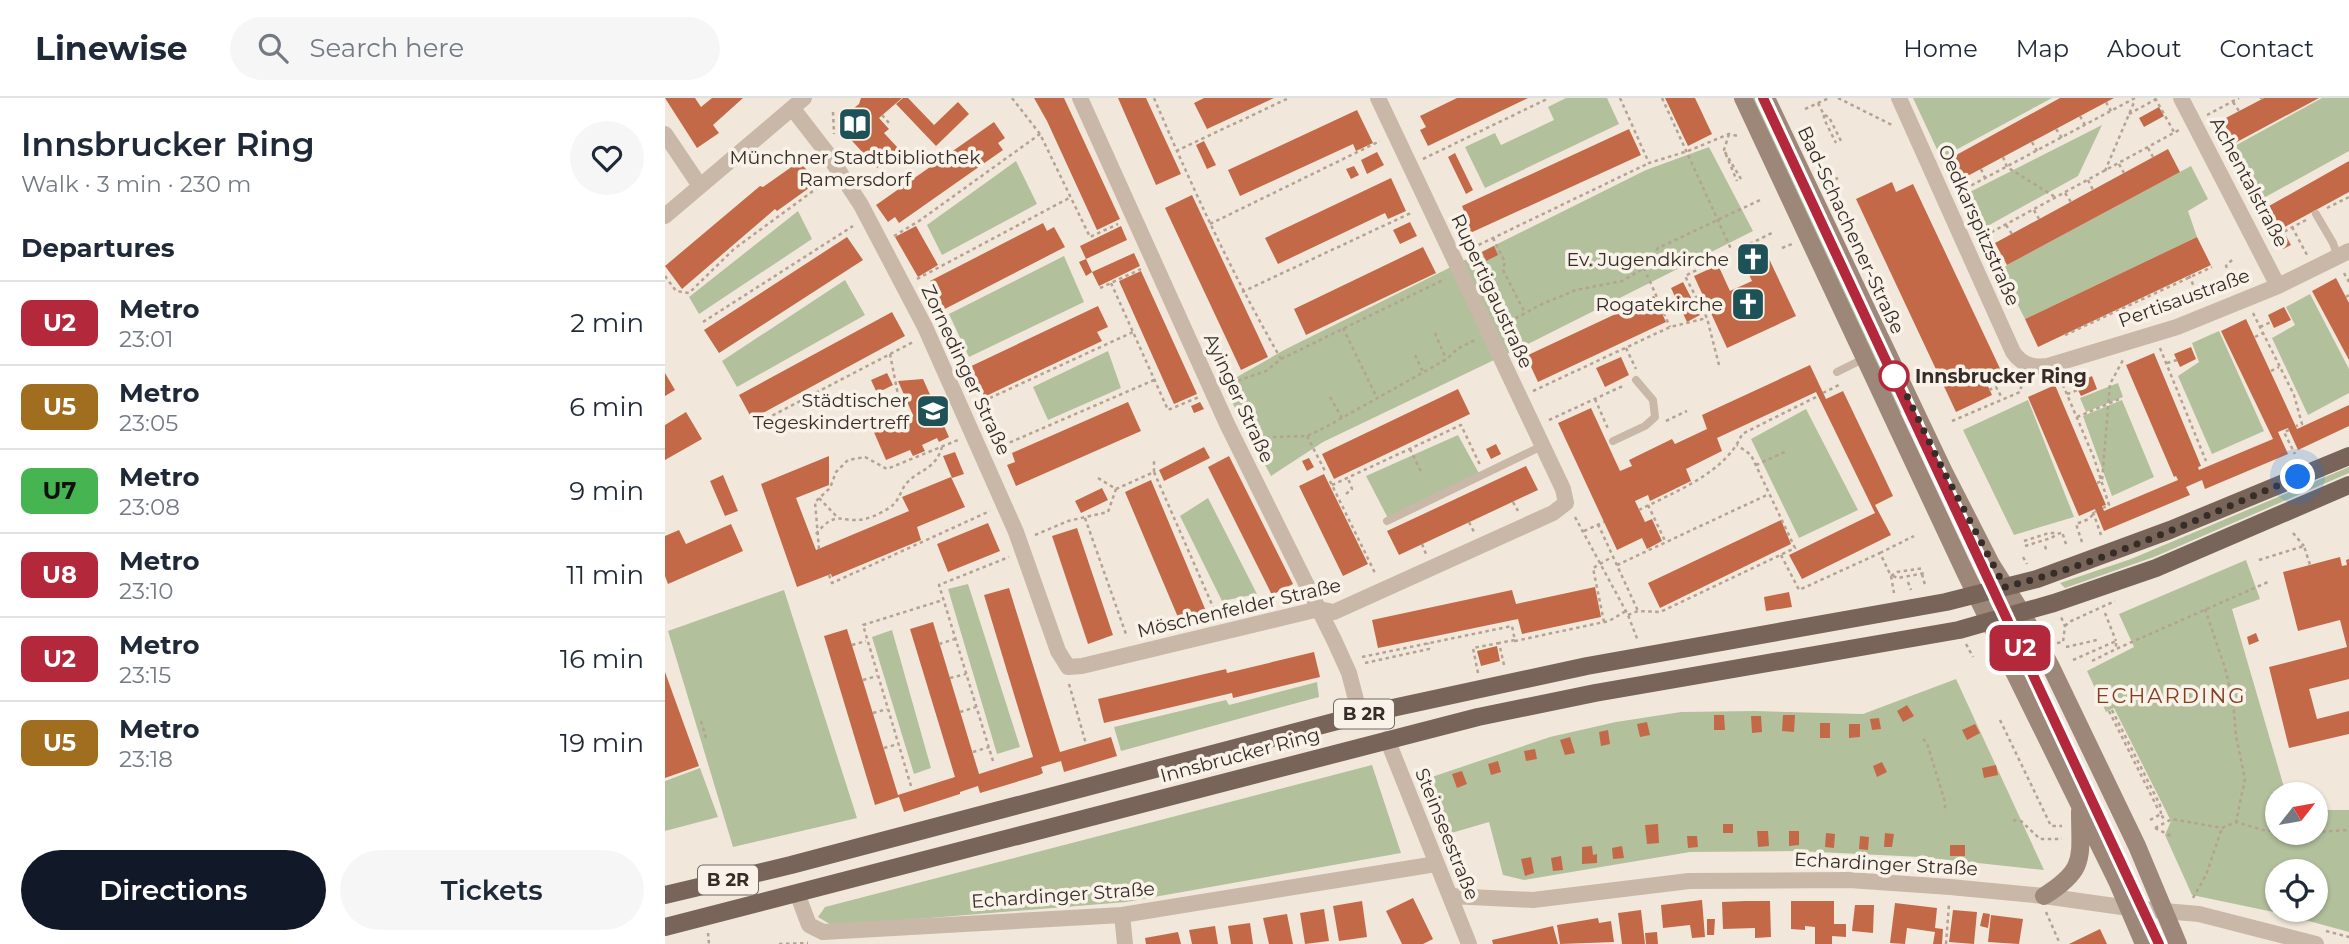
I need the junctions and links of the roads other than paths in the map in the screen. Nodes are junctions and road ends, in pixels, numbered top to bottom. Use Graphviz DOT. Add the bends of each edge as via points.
graph roads {
  1 [pos="1080,98"];
  2 [pos="1378,98"];
  3 [pos="1743,98"];
  4 [pos="1766,98"];
  5 [pos="1899,98"];
  6 [pos="2181,98"];
  7 [pos="799,104"];
  8 [pos="665,134"];
  9 [pos="699,186"];
  10 [pos="2316,214"];
  11 [pos="665,216"];
  12 [pos="2343,259"];
  13 [pos="2278,285"];
  14 [pos="1865,358"];
  15 [pos="2027,365"];
  16 [pos="1837,372"];
  17 [pos="1636,380"];
  18 [pos="1613,441"];
  19 [pos="1542,446"];
  20 [pos="2349,456"];
  21 [pos="2349,485"];
  22 [pos="1566,503"];
  23 [pos="1387,521"];
  24 [pos="2005,587"];
  25 [pos="1976,594"];
  26 [pos="1319,609"];
  27 [pos="2022,613"];
  28 [pos="1989,621"];
  29 [pos="1068,667"];
  30 [pos="1360,715"];
  31 [pos="1387,739"];
  32 [pos="2080,807"];
  33 [pos="1436,864"];
  34 [pos="797,892"];
  35 [pos="665,895"];
  36 [pos="1450,896"];
  37 [pos="2043,896"];
  38 [pos="2129,908"];
  39 [pos="2166,911"];
  40 [pos="1122,915"];
  41 [pos="665,927"];
  42 [pos="1125,944"];
  43 [pos="1469,944"];
  44 [pos="2144,944"];
  45 [pos="2178,944"];
  46 [pos="2316,944"];
  1 -- 26 [label="street, Ayinger Straße" via="1212,391"];
  2 -- 19 [label="street, Rupertigaustraße"];
  3 -- 14 [label="main road"];
  4 -- 24 [label="main road, Bad-Schachener-Straße" via="1944,472"];
  5 -- 15 [label="street, Oedkarspitzstraße" via="2013,352"];
  6 -- 13 [label="street, Achentalstraße"];
  7 -- 9 [label="street"];
  7 -- 29 [label="street, Zornedinger Straße" via="867,216 928,334 1005,505 1058,651"];
  8 -- 9 [label="street"];
  9 -- 11 [label="street"];
  10 -- 12 [label="lane"];
  12 -- 13 [label="street, Pertisaustraße"];
  13 -- 15 [label="street, Pertisaustraße" via="2178,327 2037,368"];
  14 -- 16 [label="lane"];
  14 -- 25 [label="main road"];
  17 -- 18 [label="lane" via="1653,400 1655,417"];
  19 -- 22 [label="street, Rupertigaustraße"];
  19 -- 23 [label="lane"];
  20 -- 24 [label="main road, Innsbrucker Ring / B 2R" via="2171,530"];
  21 -- 27 [label="main road, Innsbrucker Ring / B 2R" via="2156,568"];
  22 -- 26 [label="street, Möschenfelder Straße" via="1553,513 1334,611"];
  24 -- 25 [label="main road, Innsbrucker Ring / B 2R"];
  24 -- 27 [label="main road, Bad-Schachener-Straße"];
  25 -- 28 [label="main road"];
  25 -- 30 [label="main road, Innsbrucker Ring / B 2R" via="1587,666"];
  26 -- 29 [label="street, Möschenfelder Straße"];
  26 -- 30 [label="street, Ayinger Straße" via="1349,673"];
  27 -- 28 [label="main road, Innsbrucker Ring / B 2R"];
  27 -- 39 [label="main road, Bad-Schachener-Straße"];
  28 -- 31 [label="main road, Innsbrucker Ring / B 2R" via="1941,634 1595,692"];
  28 -- 32 [label="main road"];
  30 -- 35 [label="main road, Innsbrucker Ring / B 2R"];
  31 -- 33 [label="street, Steinseestraße"];
  31 -- 34 [label="main road, Innsbrucker Ring / B 2R"];
  32 -- 37 [label="main road" via="2080,853 2075,871"];
  32 -- 38 [label="main road"];
  33 -- 36 [label="street, Steinseestraße"];
  33 -- 40 [label="street, Echardinger Straße"];
  34 -- 40 [label="street, Echardinger Straße" via="810,925 823,932"];
  34 -- 41 [label="main road, Innsbrucker Ring / B 2R"];
  36 -- 37 [label="street, Echardinger Straße" via="1533,900 1689,881 1849,880"];
  36 -- 43 [label="street, Steinseestraße"];
  37 -- 38 [label="street, Echardinger Straße"];
  38 -- 39 [label="street, Echardinger Straße"];
  38 -- 44 [label="main road"];
  39 -- 45 [label="main road, Bad-Schachener-Straße"];
  39 -- 46 [label="street, Echardinger Straße" via="2199,914"];
  40 -- 42 [label="street"];
}
